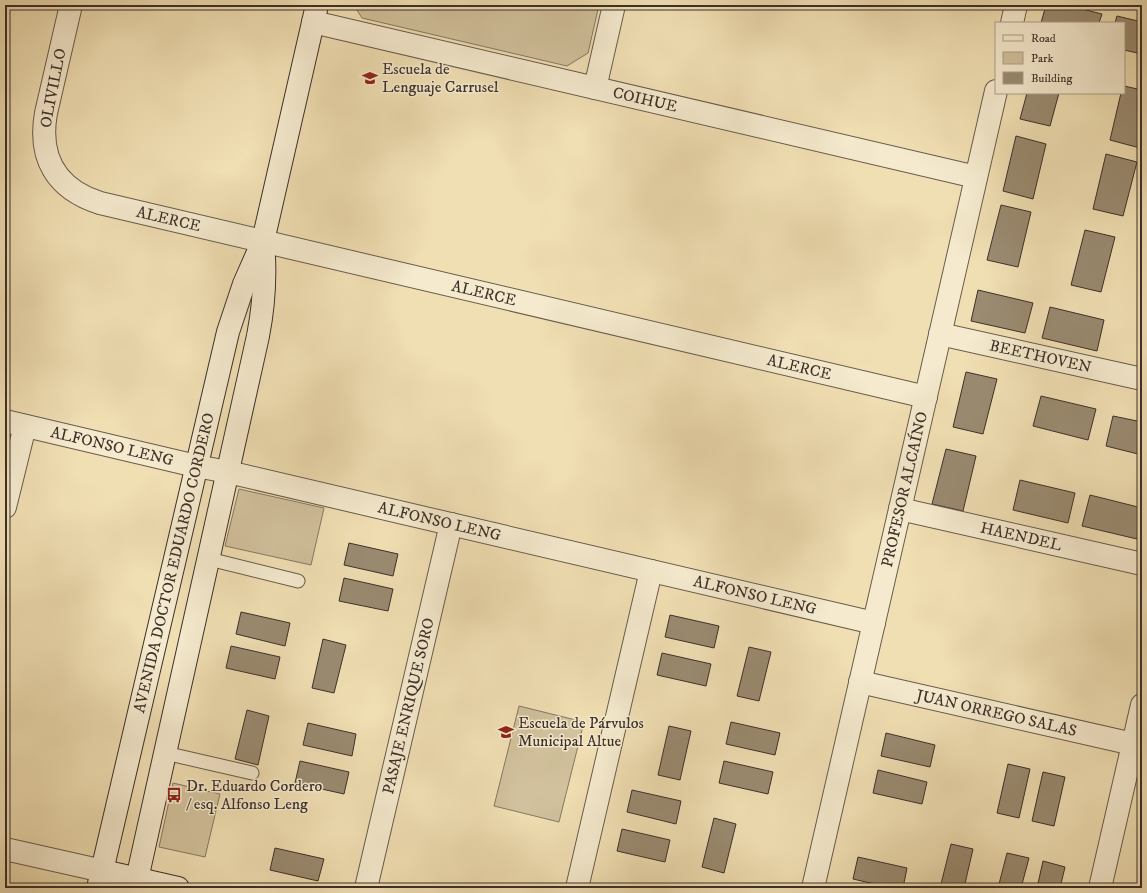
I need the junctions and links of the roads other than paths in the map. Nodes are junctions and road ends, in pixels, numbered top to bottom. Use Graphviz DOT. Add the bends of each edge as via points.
graph roads {
  1 [pos="71,5"];
  2 [pos="614,5"];
  3 [pos="1016,5"];
  4 [pos="315,14"];
  5 [pos="1012,22"];
  6 [pos="595,88"];
  7 [pos="995,94"];
  8 [pos="54,170"];
  9 [pos="976,177"];
  10 [pos="263,241"];
  11 [pos="940,334"];
  12 [pos="1141,374"];
  13 [pos="926,397"];
  14 [pos="15,423"];
  15 [pos="196,466"];
  16 [pos="228,472"];
  17 [pos="5,507"];
  18 [pos="900,509"];
  19 [pos="451,524"];
  20 [pos="209,559"];
  21 [pos="1142,564"];
  22 [pos="651,571"];
  23 [pos="298,581"];
  24 [pos="874,622"];
  25 [pos="860,682"];
  26 [pos="1142,705"];
  27 [pos="1133,744"];
  28 [pos="166,753"];
  29 [pos="252,773"];
  30 [pos="5,848"];
  31 [pos="100,880"];
  32 [pos="136,883"];
  33 [pos="178,888"];
  34 [pos="366,888"];
  35 [pos="577,888"];
  36 [pos="813,888"];
  37 [pos="1100,888"];
  1 -- 8 [label="street, OLIVILLO" via="43,127 47,156"];
  2 -- 6 [label="street"];
  3 -- 5 [label="street"];
  4 -- 6 [label="street, COIHUE"];
  4 -- 10 [label="street, AVENIDA DOCTOR EDUARDO CORDERO"];
  6 -- 9 [label="street, COIHUE"];
  7 -- 9 [label="street, PROFESOR ALCAÍNO"];
  8 -- 10 [label="street, ALERCE" via="73,191 100,203"];
  9 -- 11 [label="street, PROFESOR ALCAÍNO"];
  10 -- 13 [label="street, ALERCE"];
  10 -- 15 [label="street, AVENIDA DOCTOR EDUARDO CORDERO" via="235,308"];
  10 -- 16 [label="street, AVENIDA DOCTOR EDUARDO CORDERO" via="263,311"];
  11 -- 12 [label="street, BEETHOVEN"];
  11 -- 13 [label="street, PROFESOR ALCAÍNO"];
  13 -- 18 [label="street, PROFESOR ALCAÍNO"];
  14 -- 15 [label="street, ALFONSO LENG"];
  14 -- 17 [label="street"];
  15 -- 16 [label="street, ALFONSO LENG"];
  15 -- 31 [label="street, AVENIDA DOCTOR EDUARDO CORDERO"];
  16 -- 19 [label="street, ALFONSO LENG"];
  16 -- 20 [label="street, AVENIDA DOCTOR EDUARDO CORDERO"];
  18 -- 21 [label="street, HAENDEL"];
  18 -- 24 [label="street, PROFESOR ALCAÍNO"];
  19 -- 22 [label="street, ALFONSO LENG"];
  19 -- 34 [label="street, PASAJE ENRIQUE SORO"];
  20 -- 23 [label="lane"];
  20 -- 28 [label="street, AVENIDA DOCTOR EDUARDO CORDERO"];
  22 -- 24 [label="street, ALFONSO LENG"];
  22 -- 35 [label="street"];
  24 -- 25 [label="street, PROFESOR ALCAÍNO"];
  25 -- 27 [label="street, JUAN ORREGO SALAS"];
  25 -- 36 [label="street, PROFESOR ALCAÍNO"];
  26 -- 27 [label="street"];
  27 -- 37 [label="street"];
  28 -- 29 [label="lane"];
  28 -- 32 [label="street, AVENIDA DOCTOR EDUARDO CORDERO"];
  30 -- 31 [label="street"];
  31 -- 32 [label="street"];
  32 -- 33 [label="street"];
}
